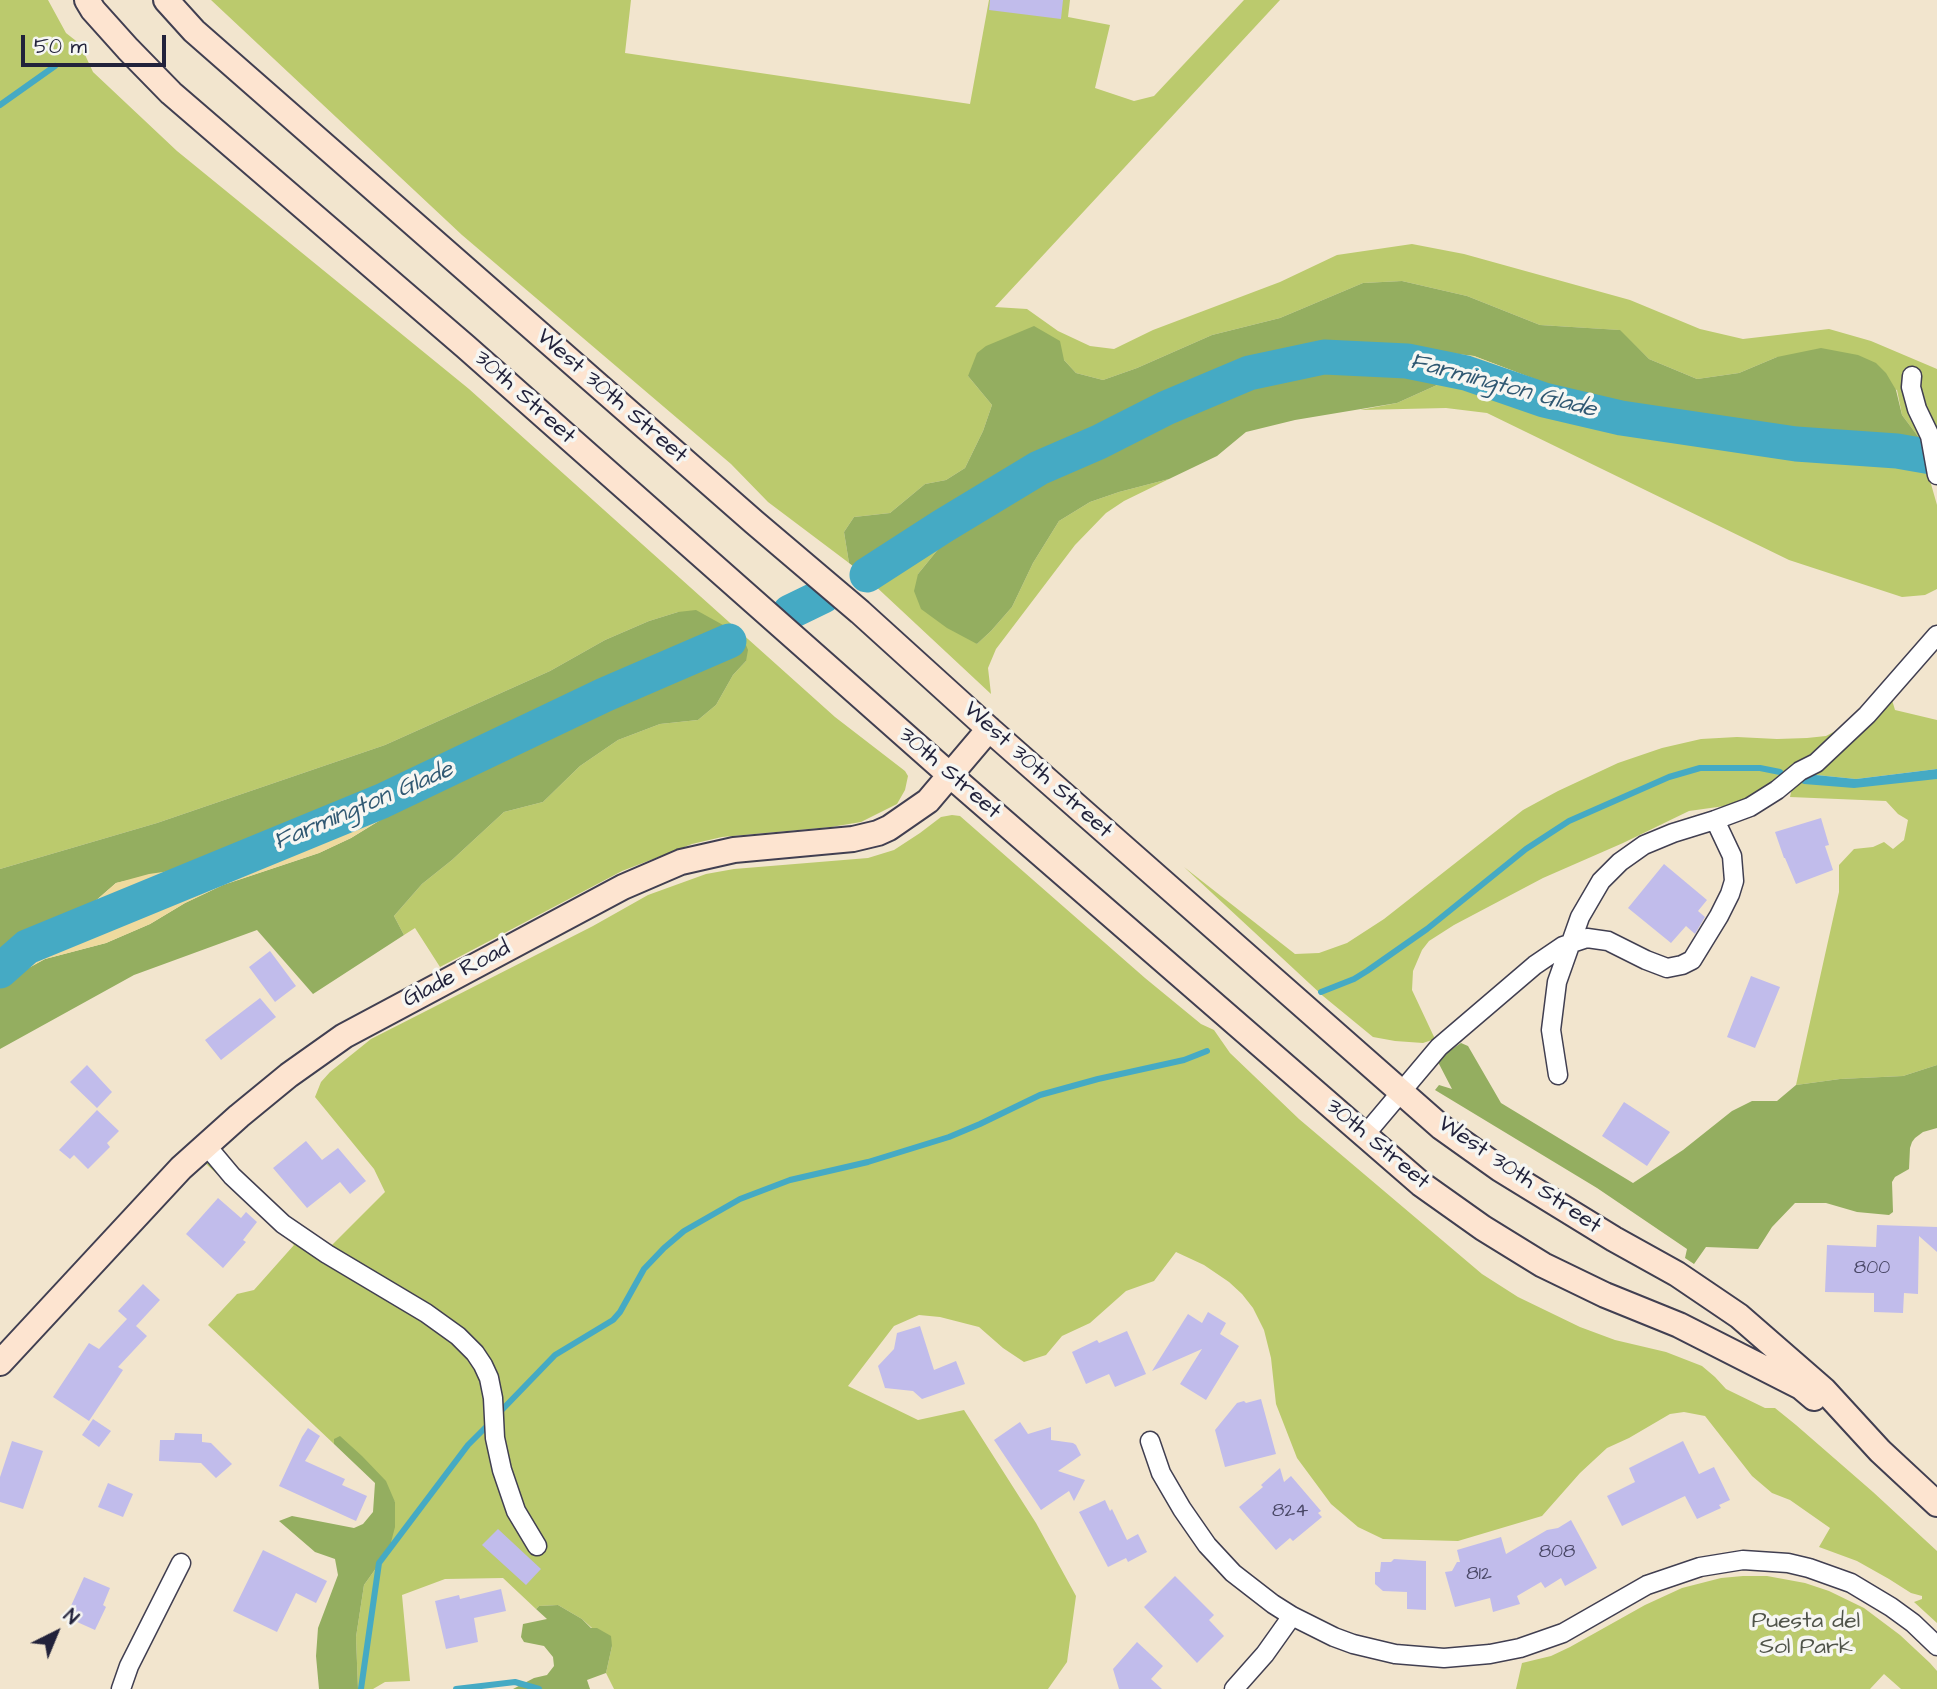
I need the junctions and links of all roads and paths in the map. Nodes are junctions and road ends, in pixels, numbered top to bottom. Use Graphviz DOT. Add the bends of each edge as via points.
graph roads {
  1 [pos="87,0"];
  2 [pos="166,0"];
  3 [pos="1912,376"];
  4 [pos="1937,475"];
  5 [pos="1937,635"];
  6 [pos="989,729"];
  7 [pos="951,776"];
  8 [pos="1715,820"];
  9 [pos="1571,943"];
  10 [pos="1558,1075"];
  11 [pos="1401,1092"];
  12 [pos="1364,1136"];
  13 [pos="206,1145"];
  14 [pos="0,1363"];
  15 [pos="1150,1441"];
  16 [pos="1880,1451"];
  17 [pos="1937,1504"];
  18 [pos="537,1546"];
  19 [pos="181,1563"];
  20 [pos="1292,1616"];
  21 [pos="1937,1646"];
  22 [pos="121,1689"];
  23 [pos="1234,1689"];
  1 -- 7 [label="main road, 30th Street" via="171,93"];
  2 -- 6 [label="main road, West 30th Street" via="194,31 860,611"];
  3 -- 4 [label="street" via="1911,387 1930,436"];
  5 -- 8 [label="street" via="1867,715 1816,763 1750,807"];
  6 -- 7 [label="main road, Glade Road"];
  6 -- 11 [label="main road, West 30th Street"];
  7 -- 12 [label="main road, 30th Street"];
  7 -- 13 [label="main road, Glade Road" via="917,810 878,834 712,854 624,887 344,1036"];
  8 -- 9 [label="street" via="1644,845 1620,862 1589,900"];
  8 -- 9 [label="street" via="1732,856 1734,881 1692,960 1667,968 1608,941 1587,938"];
  9 -- 10 [label="street" via="1558,982 1551,1031"];
  9 -- 11 [label="street" via="1535,965 1439,1047"];
  11 -- 12 [label="street"];
  11 -- 16 [label="main road, West 30th Street" via="1500,1169 1739,1316 1824,1390"];
  12 -- 16 [label="main road, 30th Street" via="1421,1184 1533,1259 1801,1387"];
  13 -- 14 [label="main road, Glade Road"];
  13 -- 18 [label="street" via="283,1224 426,1313 475,1353 489,1378 502,1470 516,1511"];
  15 -- 20 [label="street" via="1161,1473 1207,1545 1246,1584"];
  16 -- 17 [label="main road, West 30th Street"];
  19 -- 22 [label="street"];
  20 -- 21 [label="street" via="1334,1637 1395,1654 1466,1657 1541,1642 1647,1585 1680,1573 1721,1563 1767,1561 1809,1568 1851,1583 1891,1606"];
  20 -- 23 [label="street"];
}
